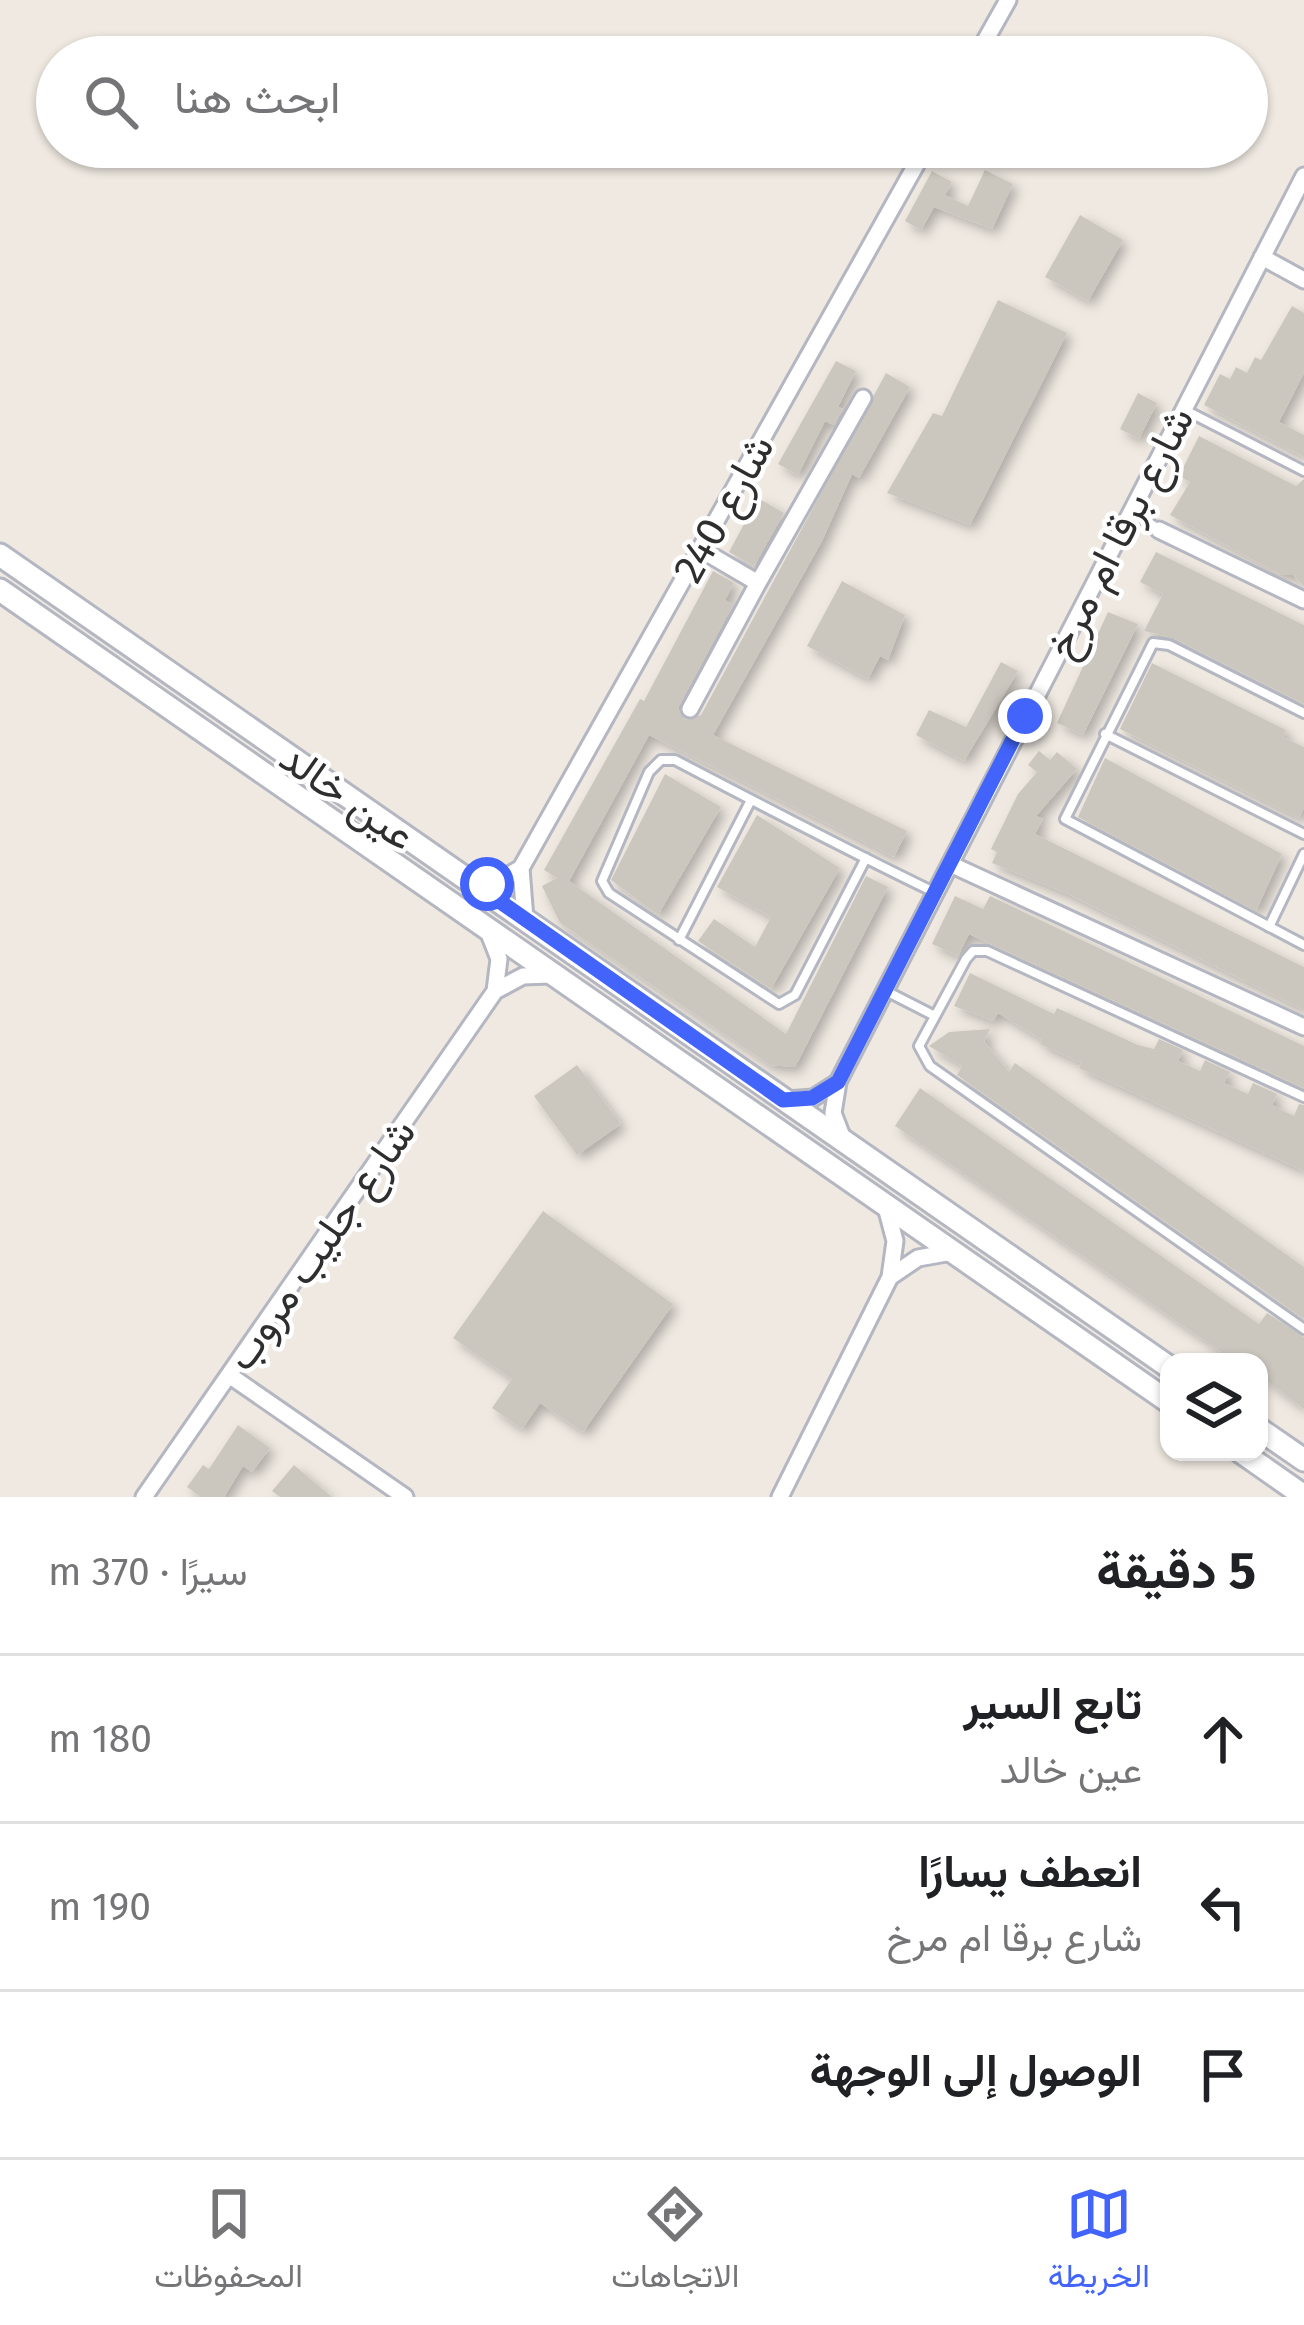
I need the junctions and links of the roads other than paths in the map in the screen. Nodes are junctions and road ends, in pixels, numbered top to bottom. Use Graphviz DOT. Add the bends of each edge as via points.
graph roads {
  1 [pos="1008,0"];
  2 [pos="988,36"];
  3 [pos="914,168"];
  4 [pos="1304,176"];
  5 [pos="1262,257"];
  6 [pos="1304,280"];
  7 [pos="863,398"];
  8 [pos="1182,408"];
  9 [pos="1304,471"];
  10 [pos="1130,511"];
  11 [pos="1159,530"];
  12 [pos="700,548"];
  13 [pos="0,555"];
  14 [pos="758,583"];
  15 [pos="0,590"];
  16 [pos="1304,600"];
  17 [pos="690,709"];
  18 [pos="1304,713"];
  19 [pos="1105,734"];
  20 [pos="751,800"];
  21 [pos="1304,834"];
  22 [pos="1304,854"];
  23 [pos="866,858"];
  24 [pos="950,863"];
  25 [pos="520,868"];
  26 [pos="475,884"];
  27 [pos="935,893"];
  28 [pos="526,921"];
  29 [pos="1268,927"];
  30 [pos="487,928"];
  31 [pos="679,940"];
  32 [pos="1304,945"];
  33 [pos="554,975"];
  34 [pos="884,990"];
  35 [pos="495,992"];
  36 [pos="935,1016"];
  37 [pos="1304,1027"];
  38 [pos="838,1082"];
  39 [pos="1304,1097"];
  40 [pos="783,1100"];
  41 [pos="845,1142"];
  42 [pos="886,1207"];
  43 [pos="952,1252"];
  44 [pos="890,1277"];
  45 [pos="1304,1329"];
  46 [pos="1160,1361"];
  47 [pos="229,1375"];
  48 [pos="1160,1396"];
  49 [pos="1268,1435"];
  50 [pos="1304,1460"];
  51 [pos="1253,1461"];
  52 [pos="1304,1496"];
  53 [pos="144,1497"];
  54 [pos="405,1497"];
  55 [pos="780,1497"];
  1 -- 2 [label="street"];
  3 -- 12 [label="street, شارع 240"];
  4 -- 5 [label="street, شارع برقا ام مرخ"];
  5 -- 6 [label="street"];
  5 -- 8 [label="street, شارع برقا ام مرخ"];
  7 -- 14 [label="street"];
  8 -- 9 [label="lane"];
  8 -- 10 [label="street, شارع برقا ام مرخ"];
  10 -- 11 [label="lane"];
  10 -- 24 [label="street, شارع برقا ام مرخ"];
  11 -- 16 [label="street"];
  12 -- 14 [label="street"];
  12 -- 25 [label="street, شارع 240"];
  13 -- 26 [label="street, عين خالد"];
  14 -- 17 [label="street"];
  15 -- 30 [label="street, عين خالد"];
  18 -- 19 [label="lane" via="1160,642 1148,648"];
  19 -- 21 [label="lane"];
  19 -- 29 [label="lane" via="1067,822"];
  20 -- 23 [label="lane"];
  20 -- 31 [label="lane"];
  20 -- 31 [label="lane" via="675,760 649,772 602,881"];
  22 -- 29 [label="lane"];
  23 -- 27 [label="lane"];
  23 -- 31 [label="lane" via="785,1003 772,1003"];
  24 -- 27 [label="street, شارع برقا ام مرخ"];
  24 -- 37 [label="street"];
  25 -- 26 [label="street"];
  25 -- 28 [label="street"];
  26 -- 28 [label="street, عين خالد"];
  27 -- 34 [label="street, شارع برقا ام مرخ"];
  28 -- 40 [label="street, عين خالد"];
  29 -- 32 [label="lane"];
  30 -- 33 [label="street, عين خالد"];
  30 -- 35 [label="street" via="499,959"];
  33 -- 35 [label="street" via="523,976"];
  33 -- 42 [label="street, عين خالد"];
  34 -- 36 [label="lane"];
  34 -- 38 [label="street, شارع برقا ام مرخ"];
  35 -- 47 [label="street, شارع جليب مروب"];
  36 -- 39 [label="lane" via="966,959 987,951"];
  36 -- 45 [label="lane" via="919,1046 930,1066"];
  38 -- 40 [label="street" via="812,1098"];
  38 -- 41 [label="street" via="833,1113"];
  40 -- 41 [label="street, عين خالد"];
  41 -- 46 [label="street, عين خالد"];
  42 -- 43 [label="street, عين خالد"];
  42 -- 44 [label="street" via="895,1241"];
  43 -- 44 [label="street" via="918,1258"];
  43 -- 48 [label="street, عين خالد"];
  44 -- 55 [label="street"];
  47 -- 53 [label="street, شارع جليب مروب"];
  47 -- 54 [label="street"];
  49 -- 50 [label="street"];
  51 -- 52 [label="street"];
}
